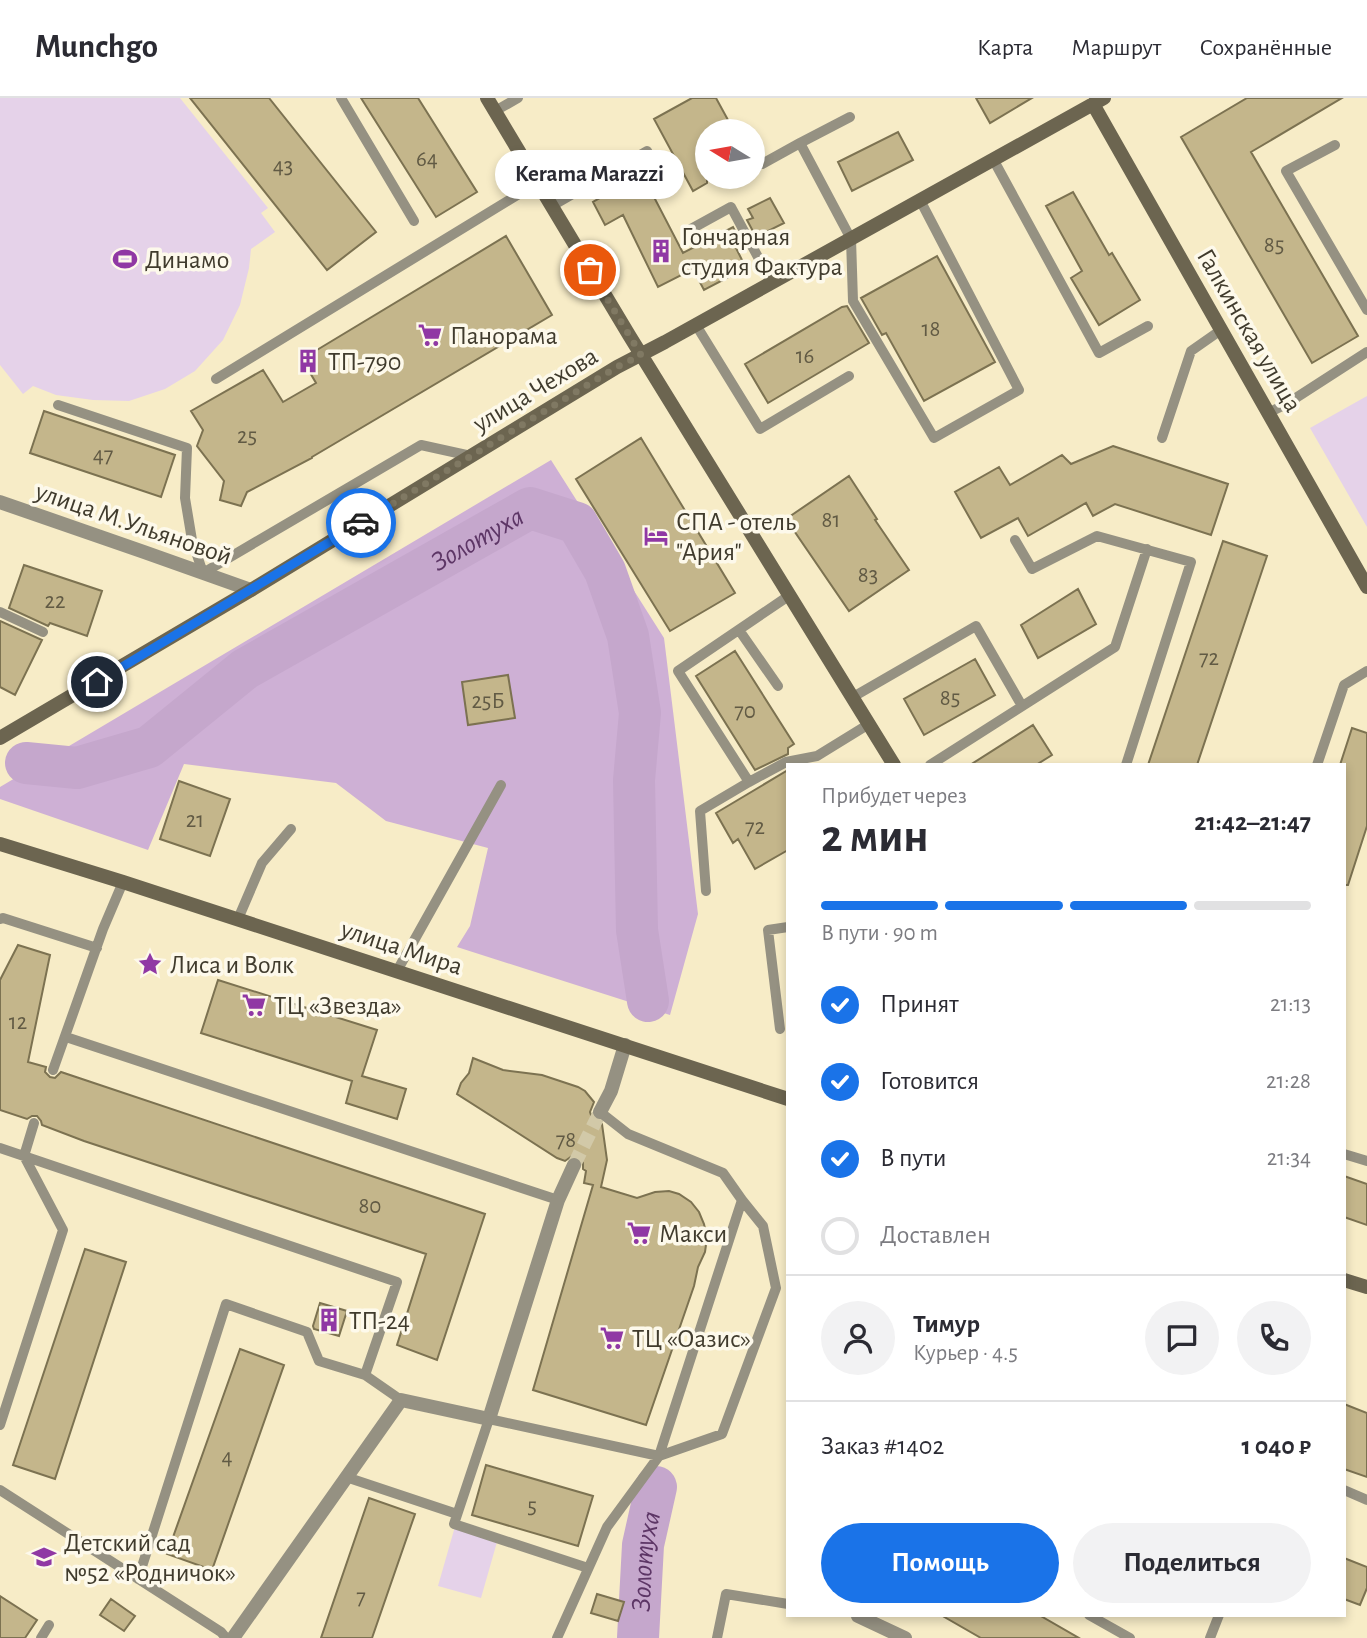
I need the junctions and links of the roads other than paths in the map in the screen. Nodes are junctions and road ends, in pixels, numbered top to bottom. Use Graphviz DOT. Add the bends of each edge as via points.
graph roads {
  1 [pos="341,98"];
  2 [pos="517,98"];
  3 [pos="1095,100"];
  4 [pos="491,104"];
  5 [pos="850,117"];
  6 [pos="800,143"];
  7 [pos="1335,145"];
  8 [pos="993,159"];
  9 [pos="765,162"];
  10 [pos="660,174"];
  11 [pos="537,183"];
  12 [pos="920,200"];
  13 [pos="552,206"];
  14 [pos="414,221"];
  15 [pos="691,229"];
  16 [pos="851,239"];
  17 [pos="772,283"];
  18 [pos="1367,310"];
  19 [pos="696,325"];
  20 [pos="1148,326"];
  21 [pos="1221,330"];
  22 [pos="1367,352"];
  23 [pos="641,355"];
  24 [pos="849,376"];
  25 [pos="216,379"];
  26 [pos="58,405"];
  27 [pos="1268,413"];
  28 [pos="1163,438"];
  29 [pos="471,456"];
  30 [pos="0,502"];
  31 [pos="1015,540"];
  32 [pos="1147,549"];
  33 [pos="203,573"];
  34 [pos="1367,587"];
  35 [pos="251,590"];
  36 [pos="790,595"];
  37 [pos="0,612"];
  38 [pos="739,630"];
  39 [pos="43,632"];
  40 [pos="1367,671"];
  41 [pos="778,687"];
  42 [pos="853,697"];
  43 [pos="1022,706"];
  44 [pos="869,724"];
  45 [pos="0,738"];
  46 [pos="893,763"];
  47 [pos="933,763"];
  48 [pos="1127,763"];
  49 [pos="1318,763"];
  50 [pos="749,782"];
  51 [pos="501,785"];
  52 [pos="291,829"];
  53 [pos="0,845"];
  54 [pos="123,882"];
  55 [pos="706,891"];
  56 [pos="0,919"];
  57 [pos="238,919"];
  58 [pos="786,927"];
  59 [pos="97,948"];
  60 [pos="397,971"];
  61 [pos="780,1029"];
  62 [pos="66,1037"];
  63 [pos="625,1045"];
  64 [pos="53,1070"];
  65 [pos="786,1099"];
  66 [pos="600,1112"];
  67 [pos="34,1122"];
  68 [pos="0,1148"];
  69 [pos="1346,1155"];
  70 [pos="24,1156"];
  71 [pos="1367,1161"];
  72 [pos="574,1165"];
  73 [pos="558,1200"];
  74 [pos="742,1200"];
  75 [pos="1346,1281"];
  76 [pos="1367,1287"];
  77 [pos="365,1375"];
  78 [pos="401,1400"];
  79 [pos="489,1419"];
  80 [pos="0,1425"];
  81 [pos="659,1456"];
  82 [pos="346,1477"];
  83 [pos="0,1490"];
  84 [pos="1346,1491"];
  85 [pos="1367,1500"];
  86 [pos="457,1514"];
  87 [pos="588,1568"];
  88 [pos="138,1579"];
  89 [pos="786,1604"];
  90 [pos="861,1617"];
  91 [pos="1092,1617"];
  92 [pos="1218,1617"];
  93 [pos="49,1625"];
  94 [pos="896,1636"];
  95 [pos="41,1638"];
  96 [pos="226,1638"];
  97 [pos="233,1638"];
  98 [pos="557,1638"];
  99 [pos="717,1638"];
  100 [pos="1129,1638"];
  101 [pos="1210,1638"];
  1 -- 14 [label="lane"];
  2 -- 4 [label="lane"];
  3 -- 8 [label="street, улица Чехова"];
  3 -- 21 [label="street, Галкинская улица"];
  4 -- 11 [label="street"];
  5 -- 6 [label="lane"];
  6 -- 9 [label="lane"];
  6 -- 16 [label="lane"];
  7 -- 18 [label="lane" via="1286,171"];
  8 -- 12 [label="street, улица Чехова"];
  8 -- 20 [label="lane" via="1099,353"];
  10 -- 13 [label="lane" via="647,152"];
  11 -- 13 [label="street"];
  11 -- 25 [label="lane"];
  12 -- 16 [label="street, улица Чехова"];
  12 -- 16 [label="lane" via="1019,390 934,439 853,301"];
  13 -- 23 [label="street"];
  15 -- 17 [label="lane" via="731,207"];
  16 -- 17 [label="street, улица Чехова"];
  17 -- 19 [label="street, улица Чехова"];
  19 -- 23 [label="street, улица Чехова"];
  19 -- 24 [label="lane" via="760,429"];
  21 -- 27 [label="street, Галкинская улица"];
  21 -- 28 [label="lane" via="1191,351"];
  22 -- 27 [label="lane"];
  23 -- 29 [label="street, улица Чехова"];
  23 -- 36 [label="street"];
  26 -- 33 [label="lane" via="187,448 185,498"];
  27 -- 34 [label="street, Галкинская улица"];
  29 -- 33 [label="lane" via="421,445"];
  29 -- 35 [label="street, улица Чехова"];
  30 -- 33 [label="street, улица М.Ульяновой"];
  31 -- 32 [label="lane" via="1032,569 1097,536"];
  32 -- 43 [label="lane" via="1115,648"];
  32 -- 48 [label="lane" via="1191,562"];
  33 -- 35 [label="street, улица М.Ульяновой"];
  35 -- 45 [label="street, улица Чехова"];
  36 -- 38 [label="lane"];
  36 -- 42 [label="street"];
  37 -- 39 [label="lane"];
  38 -- 41 [label="lane"];
  38 -- 50 [label="lane" via="678,671"];
  40 -- 49 [label="lane" via="1344,685"];
  42 -- 43 [label="lane" via="976,626"];
  42 -- 44 [label="street"];
  43 -- 47 [label="lane"];
  44 -- 46 [label="street"];
  44 -- 50 [label="lane" via="817,756 786,762"];
  50 -- 55 [label="lane" via="700,811"];
  51 -- 60 [label="lane"];
  52 -- 57 [label="lane" via="262,863"];
  53 -- 54 [label="street, улица Мира"];
  54 -- 57 [label="street, улица Мира"];
  54 -- 59 [label="lane"];
  56 -- 59 [label="lane"];
  57 -- 60 [label="street, улица Мира"];
  58 -- 61 [label="lane" via="768,930"];
  59 -- 62 [label="lane"];
  60 -- 63 [label="street, улица Мира"];
  62 -- 64 [label="lane"];
  62 -- 73 [label="lane"];
  63 -- 65 [label="street, улица Мира"];
  63 -- 66 [label="street"];
  66 -- 74 [label="lane" via="628,1134 723,1173"];
  67 -- 70 [label="lane"];
  68 -- 70 [label="lane"];
  69 -- 71 [label="lane"];
  70 -- 77 [label="lane" via="397,1282"];
  70 -- 80 [label="lane" via="63,1230"];
  72 -- 73 [label="street"];
  73 -- 79 [label="street"];
  74 -- 81 [label="lane"];
  74 -- 81 [label="lane" via="763,1226 776,1288 722,1434"];
  75 -- 76 [label="street"];
  77 -- 78 [label="lane"];
  77 -- 88 [label="lane" via="319,1361 307,1332 226,1304"];
  78 -- 79 [label="street"];
  78 -- 82 [label="street"];
  79 -- 81 [label="lane"];
  79 -- 86 [label="lane"];
  81 -- 87 [label="lane" via="607,1527"];
  82 -- 86 [label="lane"];
  82 -- 97 [label="street"];
  83 -- 88 [label="lane"];
  84 -- 85 [label="lane"];
  86 -- 87 [label="lane" via="454,1524"];
  87 -- 98 [label="lane"];
  88 -- 96 [label="lane"];
  89 -- 99 [label="lane" via="726,1594"];
  90 -- 94 [label="street"];
  91 -- 100 [label="lane"];
  92 -- 101 [label="lane"];
  93 -- 95 [label="lane"];
}
